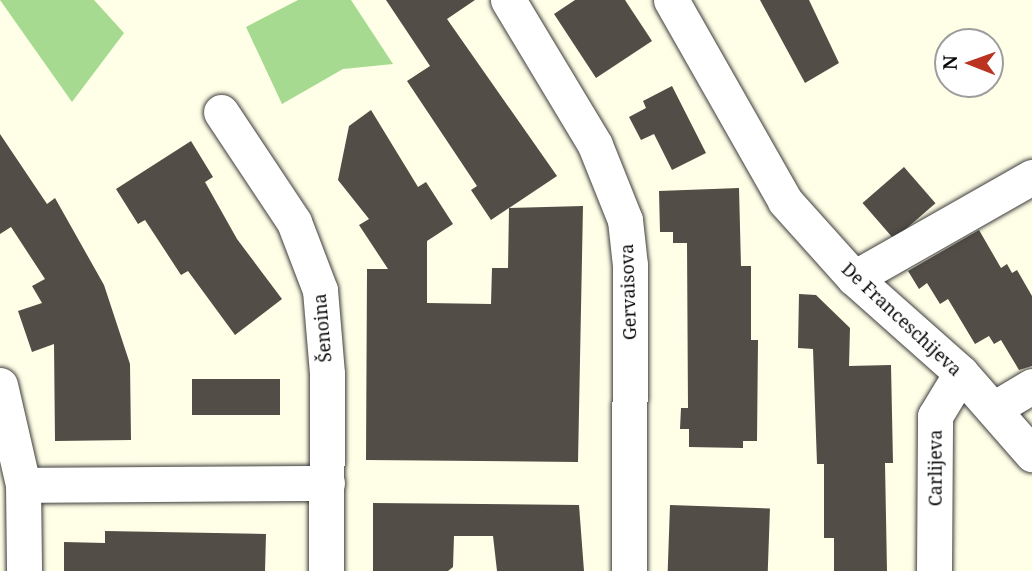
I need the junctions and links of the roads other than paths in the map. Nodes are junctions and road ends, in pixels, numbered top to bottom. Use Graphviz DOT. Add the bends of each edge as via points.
graph roads {
  1 [pos="508,0"];
  2 [pos="671,0"];
  3 [pos="221,112"];
  4 [pos="1032,177"];
  5 [pos="854,278"];
  6 [pos="961,373"];
  7 [pos="0,385"];
  8 [pos="1032,386"];
  9 [pos="995,408"];
  10 [pos="1032,454"];
  11 [pos="327,483"];
  12 [pos="23,485"];
  13 [pos="24,571"];
  14 [pos="326,571"];
  15 [pos="629,571"];
  16 [pos="934,571"];
  1 -- 15 [label="street, Gervaisova" via="595,145 625,220 630,265"];
  2 -- 5 [label="street, De Franceschijeva" via="785,201"];
  3 -- 11 [label="street, Šenoina" via="310,253 320,290 327,374"];
  4 -- 5 [label="street"];
  5 -- 6 [label="street, De Franceschijeva"];
  6 -- 9 [label="street, De Franceschijeva"];
  6 -- 16 [label="street, Carlijeva" via="935,416"];
  7 -- 12 [label="street"];
  8 -- 9 [label="street"];
  9 -- 10 [label="street, De Franceschijeva"];
  11 -- 12 [label="street"];
  11 -- 14 [label="street, Šenoina"];
  12 -- 13 [label="street"];
}
